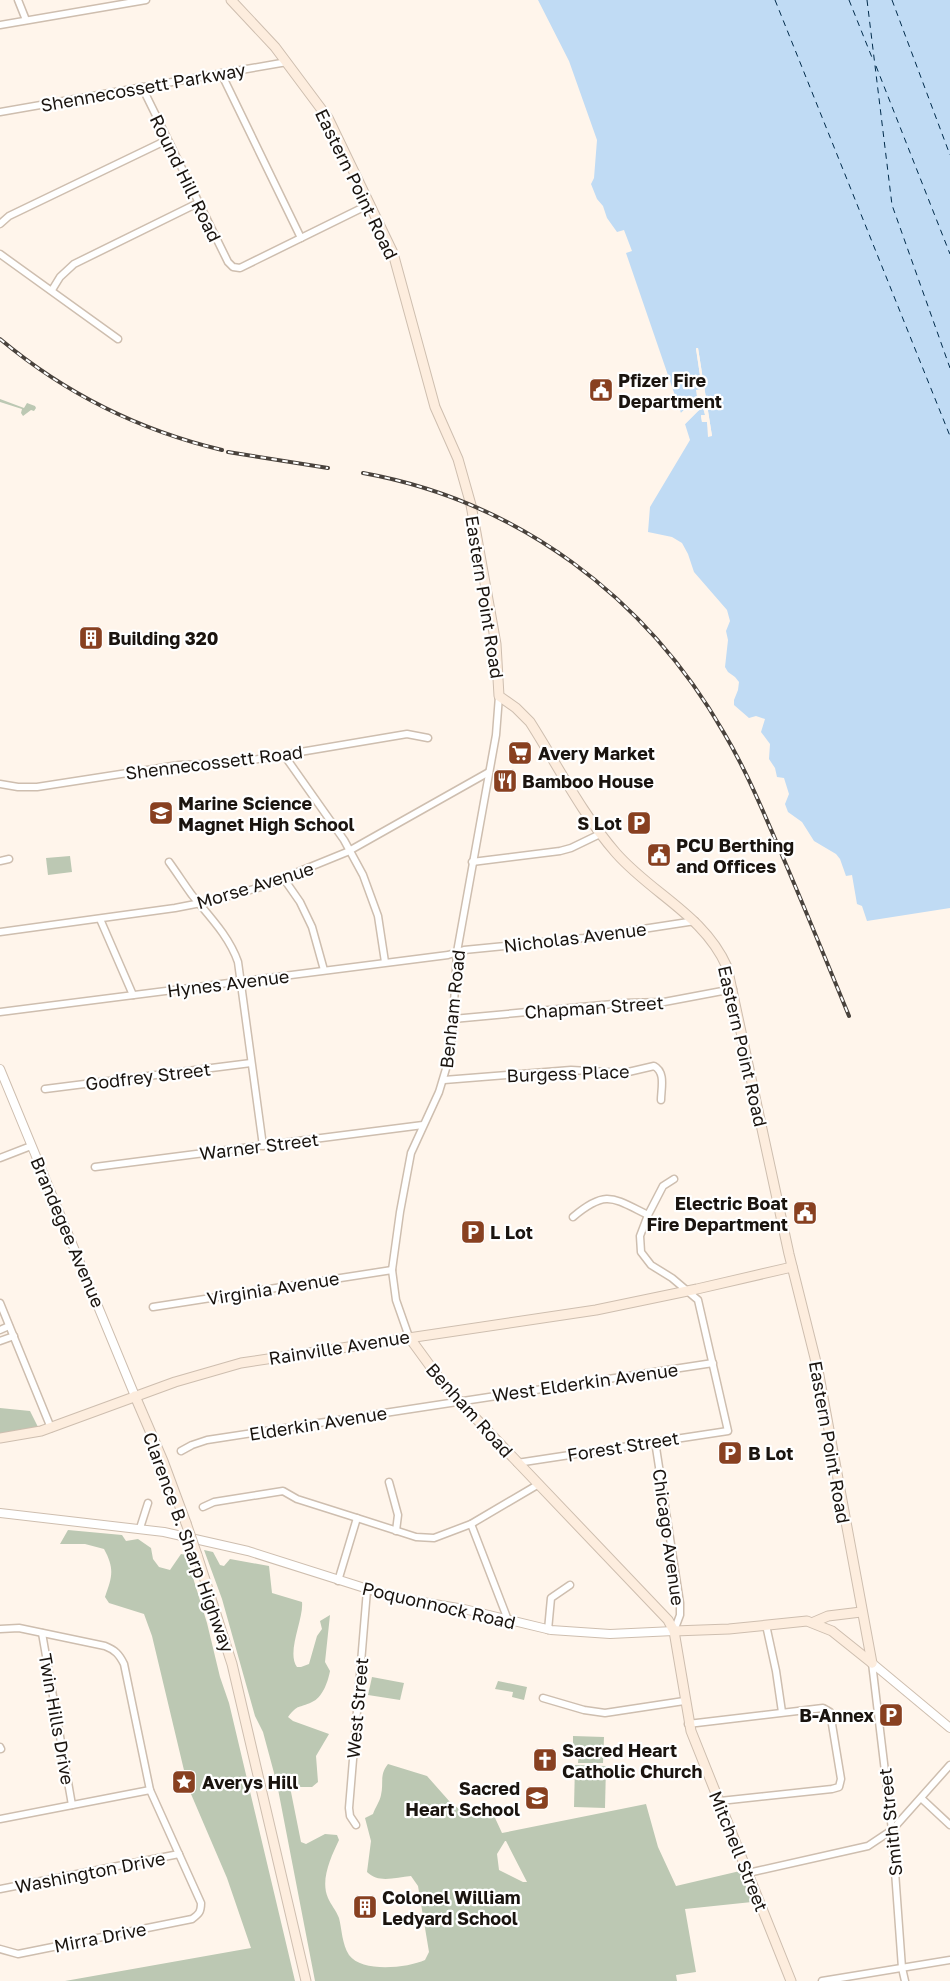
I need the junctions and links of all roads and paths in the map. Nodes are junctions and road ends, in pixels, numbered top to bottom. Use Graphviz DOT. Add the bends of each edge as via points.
graph roads {
  1 [pos="18,0"];
  2 [pos="146,0"];
  3 [pos="231,0"];
  4 [pos="26,20"];
  5 [pos="0,25"];
  6 [pos="287,62"];
  7 [pos="221,73"];
  8 [pos="142,87"];
  9 [pos="0,112"];
  10 [pos="167,140"];
  11 [pos="198,203"];
  12 [pos="370,204"];
  13 [pos="0,224"];
  14 [pos="301,238"];
  15 [pos="0,254"];
  16 [pos="52,290"];
  17 [pos="118,339"];
  18 [pos="499,696"];
  19 [pos="428,738"];
  20 [pos="284,755"];
  21 [pos="489,772"];
  22 [pos="0,784"];
  23 [pos="600,834"];
  24 [pos="350,851"];
  25 [pos="9,859"];
  26 [pos="0,861"];
  27 [pos="169,862"];
  28 [pos="472,862"];
  29 [pos="284,878"];
  30 [pos="199,903"];
  31 [pos="100,919"];
  32 [pos="694,921"];
  33 [pos="0,932"];
  34 [pos="456,952"];
  35 [pos="385,962"];
  36 [pos="324,970"];
  37 [pos="242,982"];
  38 [pos="733,989"];
  39 [pos="133,995"];
  40 [pos="0,1012"];
  41 [pos="453,1020"];
  42 [pos="251,1063"];
  43 [pos="0,1069"];
  44 [pos="444,1080"];
  45 [pos="45,1090"];
  46 [pos="661,1100"];
  47 [pos="423,1125"];
  48 [pos="31,1146"];
  49 [pos="263,1146"];
  50 [pos="0,1158"];
  51 [pos="95,1167"];
  52 [pos="674,1178"];
  53 [pos="648,1215"];
  54 [pos="573,1217"];
  55 [pos="792,1267"];
  56 [pos="392,1270"];
  57 [pos="688,1292"];
  58 [pos="0,1303"];
  59 [pos="153,1307"];
  60 [pos="9,1326"];
  61 [pos="0,1330"];
  62 [pos="14,1336"];
  63 [pos="409,1337"];
  64 [pos="0,1341"];
  65 [pos="713,1363"];
  66 [pos="135,1396"];
  67 [pos="458,1401"];
  68 [pos="51,1428"];
  69 [pos="0,1438"];
  70 [pos="655,1441"];
  71 [pos="181,1451"];
  72 [pos="518,1463"];
  73 [pos="389,1482"];
  74 [pos="538,1484"];
  75 [pos="148,1503"];
  76 [pos="204,1507"];
  77 [pos="0,1513"];
  78 [pos="357,1518"];
  79 [pos="471,1524"];
  80 [pos="140,1528"];
  81 [pos="396,1531"];
  82 [pos="338,1581"];
  83 [pos="570,1585"];
  84 [pos="367,1590"];
  85 [pos="861,1612"];
  86 [pos="508,1620"];
  87 [pos="814,1622"];
  88 [pos="766,1625"];
  89 [pos="0,1629"];
  90 [pos="548,1630"];
  91 [pos="674,1631"];
  92 [pos="42,1633"];
  93 [pos="872,1663"];
  94 [pos="544,1698"];
  95 [pos="684,1701"];
  96 [pos="782,1712"];
  97 [pos="688,1724"];
  98 [pos="950,1728"];
  99 [pos="950,1765"];
  100 [pos="150,1790"];
  101 [pos="921,1798"];
  102 [pos="720,1801"];
  103 [pos="72,1805"];
  104 [pos="0,1819"];
  105 [pos="356,1825"];
  106 [pos="950,1825"];
  107 [pos="892,1830"];
  108 [pos="179,1854"];
  109 [pos="748,1873"];
  110 [pos="0,1889"];
  111 [pos="0,1949"];
  112 [pos="950,1960"];
  113 [pos="902,1968"];
  114 [pos="306,1981"];
  115 [pos="791,1981"];
  116 [pos="822,1981"];
  117 [pos="905,1981"];
  1 -- 4 [label="street"];
  2 -- 4 [label="street"];
  3 -- 6 [label="main road, Eastern Point Road"];
  4 -- 5 [label="street"];
  6 -- 7 [label="street, Shennecossett Parkway"];
  6 -- 12 [label="main road, Eastern Point Road" via="328,118"];
  7 -- 8 [label="street, Shennecossett Parkway"];
  7 -- 14 [label="street"];
  8 -- 9 [label="street, Shennecossett Parkway"];
  8 -- 10 [label="street, Round Hill Road"];
  10 -- 11 [label="street, Round Hill Road"];
  10 -- 13 [label="street" via="9,216"];
  11 -- 14 [label="street, Round Hill Road" via="233,267 240,268"];
  11 -- 16 [label="street" via="74,264"];
  12 -- 14 [label="street"];
  12 -- 18 [label="main road, Eastern Point Road" via="394,253 435,407 466,485 496,644"];
  15 -- 16 [label="street"];
  16 -- 17 [label="street"];
  18 -- 21 [label="street, Benham Road"];
  18 -- 23 [label="main road, Eastern Point Road" via="530,722"];
  19 -- 20 [label="street, Shennecossett Road" via="407,734"];
  20 -- 22 [label="street, Shennecossett Road" via="226,764 174,766 30,788"];
  20 -- 24 [label="street"];
  21 -- 24 [label="street, Morse Avenue"];
  21 -- 28 [label="street, Benham Road"];
  23 -- 28 [label="street" via="560,851"];
  23 -- 32 [label="main road, Eastern Point Road" via="629,866"];
  24 -- 29 [label="street, Morse Avenue"];
  24 -- 35 [label="street" via="371,893"];
  25 -- 26 [label="street"];
  27 -- 30 [label="street"];
  28 -- 34 [label="street, Benham Road"];
  29 -- 30 [label="street, Morse Avenue"];
  29 -- 36 [label="street" via="312,927"];
  30 -- 31 [label="street, Morse Avenue"];
  30 -- 37 [label="street" via="234,949"];
  31 -- 33 [label="street, Morse Avenue"];
  31 -- 39 [label="street"];
  32 -- 34 [label="street, Nicholas Avenue" via="584,938"];
  32 -- 38 [label="main road, Eastern Point Road" via="719,949 728,966"];
  34 -- 35 [label="street, Hynes Avenue"];
  34 -- 41 [label="street, Benham Road"];
  35 -- 36 [label="street, Hynes Avenue"];
  36 -- 37 [label="street, Hynes Avenue"];
  37 -- 39 [label="street, Hynes Avenue"];
  37 -- 42 [label="street"];
  38 -- 41 [label="street, Chapman Street" via="664,1002"];
  38 -- 55 [label="main road, Eastern Point Road"];
  39 -- 40 [label="street, Hynes Avenue"];
  41 -- 44 [label="street, Benham Road"];
  42 -- 45 [label="street, Godfrey Street"];
  42 -- 49 [label="street"];
  43 -- 48 [label="street, Brandegee Avenue"];
  44 -- 46 [label="street, Burgess Place" via="571,1070 624,1073 654,1066 661,1075"];
  44 -- 47 [label="street, Benham Road"];
  47 -- 49 [label="street, Warner Street"];
  47 -- 56 [label="street, Benham Road" via="411,1153 406,1176"];
  48 -- 50 [label="street"];
  48 -- 66 [label="street, Brandegee Avenue"];
  49 -- 51 [label="street, Warner Street"];
  52 -- 53 [label="street" via="663,1186"];
  53 -- 54 [label="street" via="617,1200 602,1198 588,1204"];
  53 -- 57 [label="street" via="640,1236 644,1258"];
  55 -- 57 [label="main road, Rainville Avenue"];
  55 -- 85 [label="main road, Eastern Point Road" via="818,1370"];
  56 -- 59 [label="street, Virginia Avenue"];
  56 -- 63 [label="street, Benham Road" via="396,1300"];
  57 -- 63 [label="main road, Rainville Avenue" via="596,1310"];
  57 -- 65 [label="street" via="698,1300"];
  58 -- 60 [label="street"];
  60 -- 61 [label="street"];
  60 -- 62 [label="street"];
  62 -- 64 [label="street"];
  62 -- 68 [label="street"];
  63 -- 66 [label="main road, Rainville Avenue" via="241,1363"];
  63 -- 67 [label="main road, Benham Road"];
  65 -- 67 [label="street, West Elderkin Avenue"];
  65 -- 70 [label="street, Forest Street" via="728,1431"];
  66 -- 68 [label="main road, Rainville Avenue"];
  66 -- 114 [label="main road, Clarence B. Sharp Highway, bridge" via="186,1522 232,1664"];
  67 -- 71 [label="street, Elderkin Avenue" via="205,1441"];
  67 -- 72 [label="main road, Benham Road"];
  68 -- 69 [label="main road, Rainville Avenue"];
  70 -- 72 [label="street, Forest Street"];
  70 -- 91 [label="street, Chicago Avenue" via="680,1603 680,1615"];
  72 -- 74 [label="main road, Benham Road"];
  73 -- 81 [label="street" via="398,1515"];
  74 -- 79 [label="street"];
  74 -- 91 [label="main road, Benham Road" via="660,1610"];
  75 -- 80 [label="street"];
  76 -- 78 [label="street" via="214,1502 279,1491"];
  77 -- 80 [label="street, Poquonnock Road"];
  78 -- 81 [label="street"];
  78 -- 82 [label="street"];
  79 -- 81 [label="street" via="434,1538"];
  79 -- 86 [label="street"];
  80 -- 82 [label="street, Poquonnock Road" via="248,1551"];
  82 -- 84 [label="street, Poquonnock Road"];
  83 -- 90 [label="street" via="550,1598"];
  84 -- 86 [label="street, Poquonnock Road" via="464,1608"];
  84 -- 105 [label="street, West Street" via="348,1808"];
  85 -- 87 [label="main road" via="828,1616"];
  85 -- 93 [label="main road, Eastern Point Road"];
  86 -- 90 [label="street, Poquonnock Road"];
  87 -- 88 [label="main road, Poquonnock Road"];
  87 -- 93 [label="main road, Poquonnock Road" via="832,1631"];
  88 -- 91 [label="main road, Poquonnock Road"];
  88 -- 96 [label="street"];
  89 -- 92 [label="street" via="19,1628"];
  90 -- 91 [label="street, Poquonnock Road" via="610,1634"];
  91 -- 95 [label="main road, Mitchell Street"];
  92 -- 100 [label="street" via="105,1646 120,1656"];
  92 -- 103 [label="street, Twin Hills Drive"];
  93 -- 98 [label="street"];
  93 -- 107 [label="street, Smith Street"];
  94 -- 95 [label="street" via="584,1710 608,1713"];
  95 -- 97 [label="main road, Mitchell Street"];
  96 -- 97 [label="street"];
  96 -- 102 [label="street" via="828,1710 841,1779 839,1787"];
  97 -- 102 [label="main road, Mitchell Street"];
  99 -- 101 [label="street"];
  100 -- 103 [label="street"];
  100 -- 108 [label="street"];
  101 -- 106 [label="street"];
  101 -- 107 [label="street"];
  102 -- 109 [label="main road, Mitchell Street"];
  103 -- 104 [label="street"];
  107 -- 109 [label="street" via="868,1846"];
  107 -- 113 [label="street, Smith Street"];
  108 -- 110 [label="street, Washington Drive"];
  108 -- 111 [label="street, Mirra Drive" via="201,1903 199,1915 192,1919 18,1954"];
  109 -- 115 [label="main road, Mitchell Street"];
  112 -- 113 [label="street"];
  113 -- 116 [label="street"];
  113 -- 117 [label="street, Smith Street"];
}
